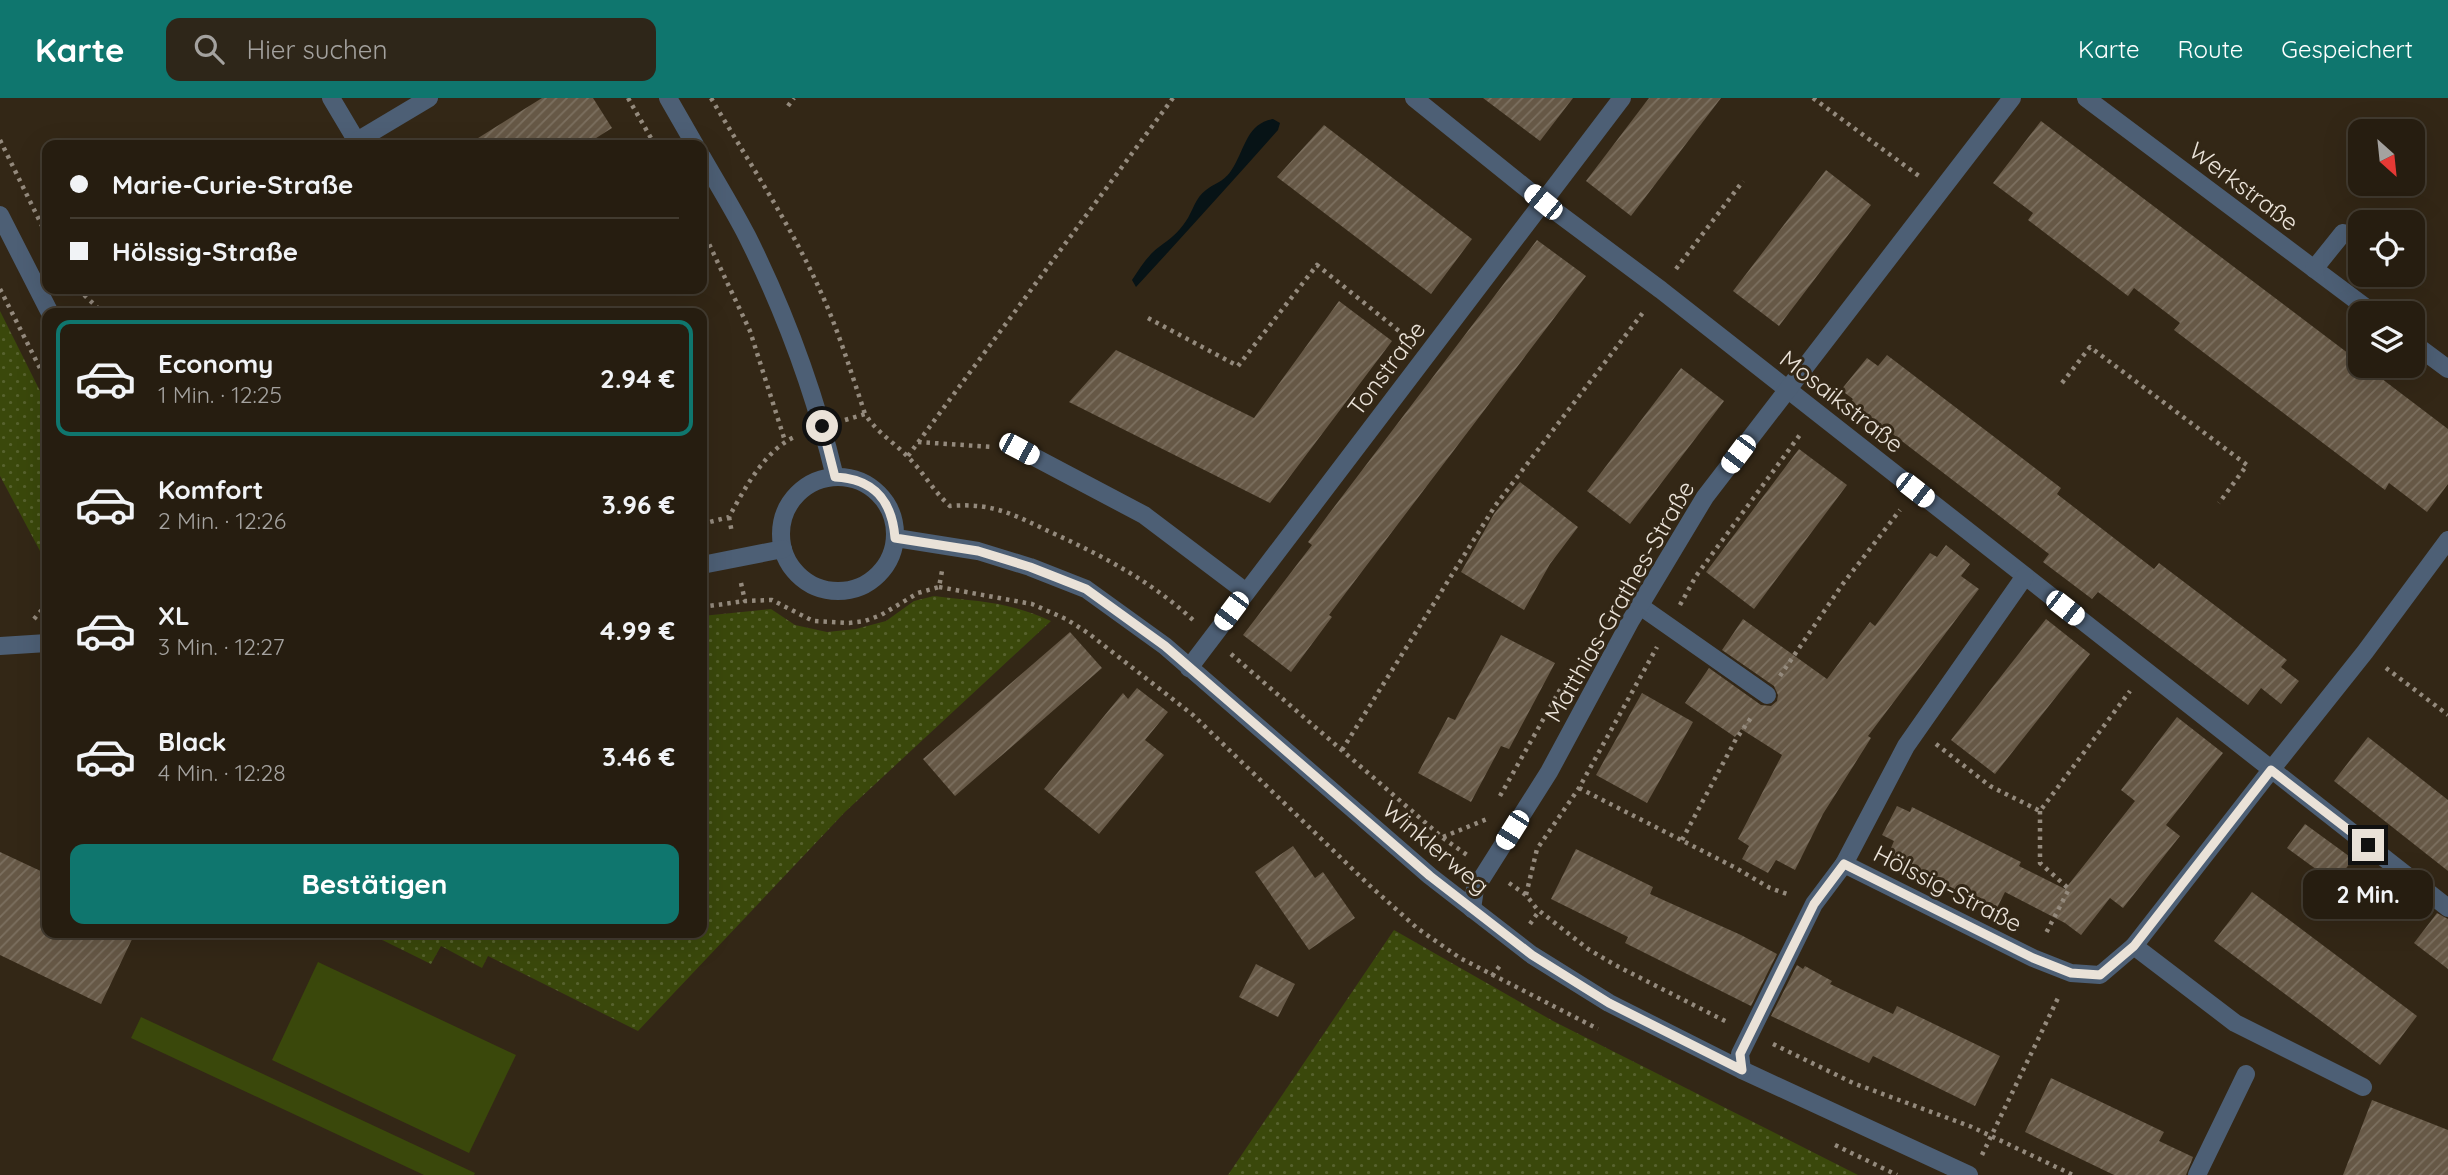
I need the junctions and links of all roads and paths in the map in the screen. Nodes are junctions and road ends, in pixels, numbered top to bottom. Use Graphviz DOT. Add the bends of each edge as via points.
graph roads {
  1 [pos="331,98"];
  2 [pos="429,98"];
  3 [pos="628,98"];
  4 [pos="668,98"];
  5 [pos="711,98"];
  6 [pos="794,98"];
  7 [pos="1173,98"];
  8 [pos="1414,98"];
  9 [pos="1622,98"];
  10 [pos="1813,98"];
  11 [pos="2012,98"];
  12 [pos="2086,98"];
  13 [pos="788,106"];
  14 [pos="0,139"];
  15 [pos="356,140"];
  16 [pos="363,140"];
  17 [pos="652,140"];
  18 [pos="692,140"];
  19 [pos="707,166"];
  20 [pos="1743,180"];
  21 [pos="1940,191"];
  22 [pos="1543,202"];
  23 [pos="0,215"];
  24 [pos="42,226"];
  25 [pos="2343,233"];
  26 [pos="707,240"];
  27 [pos="2314,269"];
  28 [pos="0,289"];
  29 [pos="1661,290"];
  30 [pos="83,294"];
  31 [pos="2358,301"];
  32 [pos="47,308"];
  33 [pos="98,308"];
  34 [pos="1148,318"];
  35 [pos="2425,352"];
  36 [pos="1428,354"];
  37 [pos="2448,369"];
  38 [pos="42,372"];
  39 [pos="2062,383"];
  40 [pos="1788,390"];
  41 [pos="1816,412"];
  42 [pos="866,414"];
  43 [pos="785,440"];
  44 [pos="918,442"];
  45 [pos="1019,449"];
  46 [pos="835,477"];
  47 [pos="1915,490"];
  48 [pos="2219,503"];
  49 [pos="950,506"];
  50 [pos="729,516"];
  51 [pos="895,538"];
  52 [pos="2448,540"];
  53 [pos="947,546"];
  54 [pos="783,550"];
  55 [pos="737,559"];
  56 [pos="707,564"];
  57 [pos="2025,576"];
  58 [pos="1246,592"];
  59 [pos="744,601"];
  60 [pos="707,606"];
  61 [pos="1640,606"];
  62 [pos="1668,626"];
  63 [pos="1212,638"];
  64 [pos="42,643"];
  65 [pos="0,646"];
  66 [pos="2365,653"];
  67 [pos="1189,668"];
  68 [pos="2146,671"];
  69 [pos="1767,695"];
  70 [pos="2448,715"];
  71 [pos="1917,729"];
  72 [pos="1342,750"];
  73 [pos="2271,770"];
  74 [pos="1579,788"];
  75 [pos="2040,811"];
  76 [pos="1682,841"];
  77 [pos="1844,864"];
  78 [pos="1488,869"];
  79 [pos="1526,895"];
  80 [pos="1814,904"];
  81 [pos="2448,908"];
  82 [pos="1472,909"];
  83 [pos="2134,946"];
  84 [pos="2033,958"];
  85 [pos="2071,973"];
  86 [pos="1750,1034"];
  87 [pos="1742,1070"];
  88 [pos="2246,1074"];
  89 [pos="2363,1087"];
  90 [pos="1990,1135"];
  91 [pos="1969,1175"];
  92 [pos="2073,1175"];
  93 [pos="2197,1175"];
  1 -- 15 [label="street"];
  2 -- 16 [label="street"];
  3 -- 17 [label="path"];
  4 -- 18 [label="street"];
  5 -- 42 [label="path" via="800,248 832,318"];
  6 -- 13 [label="path"];
  7 -- 44 [label="path"];
  8 -- 22 [label="street, Mosaikstraße"];
  9 -- 22 [label="street, Tonstraße"];
  10 -- 21 [label="path"];
  11 -- 21 [label="street, Matthias-Grathes-Straße"];
  12 -- 27 [label="street, Werkstraße"];
  14 -- 24 [label="path"];
  19 -- 46 [label="street" via="747,235 786,324"];
  20 -- 29 [label="path"];
  21 -- 40 [label="street, Matthias-Grathes-Straße"];
  22 -- 29 [label="street, Mosaikstraße"];
  22 -- 36 [label="street, Tonstraße"];
  23 -- 32 [label="street"];
  25 -- 27 [label="street"];
  26 -- 43 [label="path" via="750,331"];
  27 -- 31 [label="street, Werkstraße"];
  28 -- 38 [label="path"];
  29 -- 40 [label="street, Mosaikstraße"];
  29 -- 72 [label="path" via="1495,506"];
  30 -- 33 [label="path"];
  34 -- 36 [label="path" via="1238,366 1317,265"];
  35 -- 37 [label="street"];
  36 -- 58 [label="street, Tonstraße"];
  39 -- 48 [label="path" via="2090,347 2247,465"];
  40 -- 41 [label="street, Mosaikstraße"];
  40 -- 61 [label="street, Matthias-Grathes-Straße" via="1705,497"];
  41 -- 47 [label="street, Mosaikstraße"];
  41 -- 62 [label="path" via="1696,576"];
  44 -- 45 [label="path"];
  44 -- 49 [label="path" via="908,456"];
  45 -- 58 [label="street" via="1144,515"];
  46 -- 51 [label="street" via="851,478 877,492 894,519"];
  46 -- 54 [label="street" via="814,482 787,508 781,528"];
  47 -- 57 [label="street, Mosaikstraße"];
  47 -- 69 [label="path"];
  49 -- 53 [label="path"];
  49 -- 63 [label="path" via="971,504 1015,514 1099,554 1156,589"];
  50 -- 55 [label="path"];
  51 -- 53 [label="street, Winklerweg"];
  51 -- 54 [label="street" via="892,556 882,572 859,588 845,591 824,590 804,581"];
  52 -- 66 [label="street, Hölssig-Straße"];
  53 -- 59 [label="path" via="939,587 865,621 813,621 772,600"];
  53 -- 67 [label="street, Winklerweg" via="1030,567 1086,589"];
  54 -- 55 [label="street"];
  55 -- 56 [label="street"];
  55 -- 59 [label="path"];
  57 -- 68 [label="street, Mosaikstraße"];
  57 -- 71 [label="street, Hölssig-Straße"];
  58 -- 63 [label="street, Tonstraße"];
  59 -- 60 [label="path"];
  61 -- 62 [label="street"];
  61 -- 78 [label="street, Matthias-Grathes-Straße" via="1549,772"];
  62 -- 69 [label="street"];
  62 -- 74 [label="path"];
  63 -- 67 [label="street, Tonstraße"];
  63 -- 72 [label="path"];
  64 -- 65 [label="street"];
  66 -- 70 [label="path"];
  66 -- 73 [label="street, Hölssig-Straße"];
  67 -- 82 [label="street, Winklerweg"];
  68 -- 73 [label="street, Mosaikstraße"];
  68 -- 75 [label="path"];
  69 -- 76 [label="path" via="1736,739"];
  71 -- 75 [label="path" via="1990,786"];
  71 -- 77 [label="street, Hölssig-Straße"];
  72 -- 78 [label="path" via="1443,838"];
  73 -- 81 [label="street"];
  73 -- 83 [label="street, Hölssig-Straße"];
  74 -- 76 [label="path"];
  74 -- 79 [label="path" via="1536,849"];
  75 -- 84 [label="path" via="2040,863 2069,889"];
  76 -- 80 [label="path" via="1770,888"];
  77 -- 80 [label="street"];
  77 -- 84 [label="street, Hölssig-Straße"];
  78 -- 79 [label="path"];
  78 -- 82 [label="street, Matthias-Grathes-Straße" via="1475,888"];
  79 -- 86 [label="path" via="1588,949"];
  80 -- 86 [label="street"];
  82 -- 87 [label="street, Winklerweg" via="1532,955 1609,1003"];
  83 -- 85 [label="street, Hölssig-Straße" via="2100,975"];
  83 -- 89 [label="street" via="2235,1023"];
  84 -- 85 [label="street, Hölssig-Straße"];
  85 -- 90 [label="path"];
  86 -- 87 [label="street" via="1740,1054"];
  86 -- 90 [label="path" via="1853,1083"];
  87 -- 91 [label="street, Winklerweg"];
  88 -- 93 [label="street"];
  90 -- 92 [label="path"];
}
